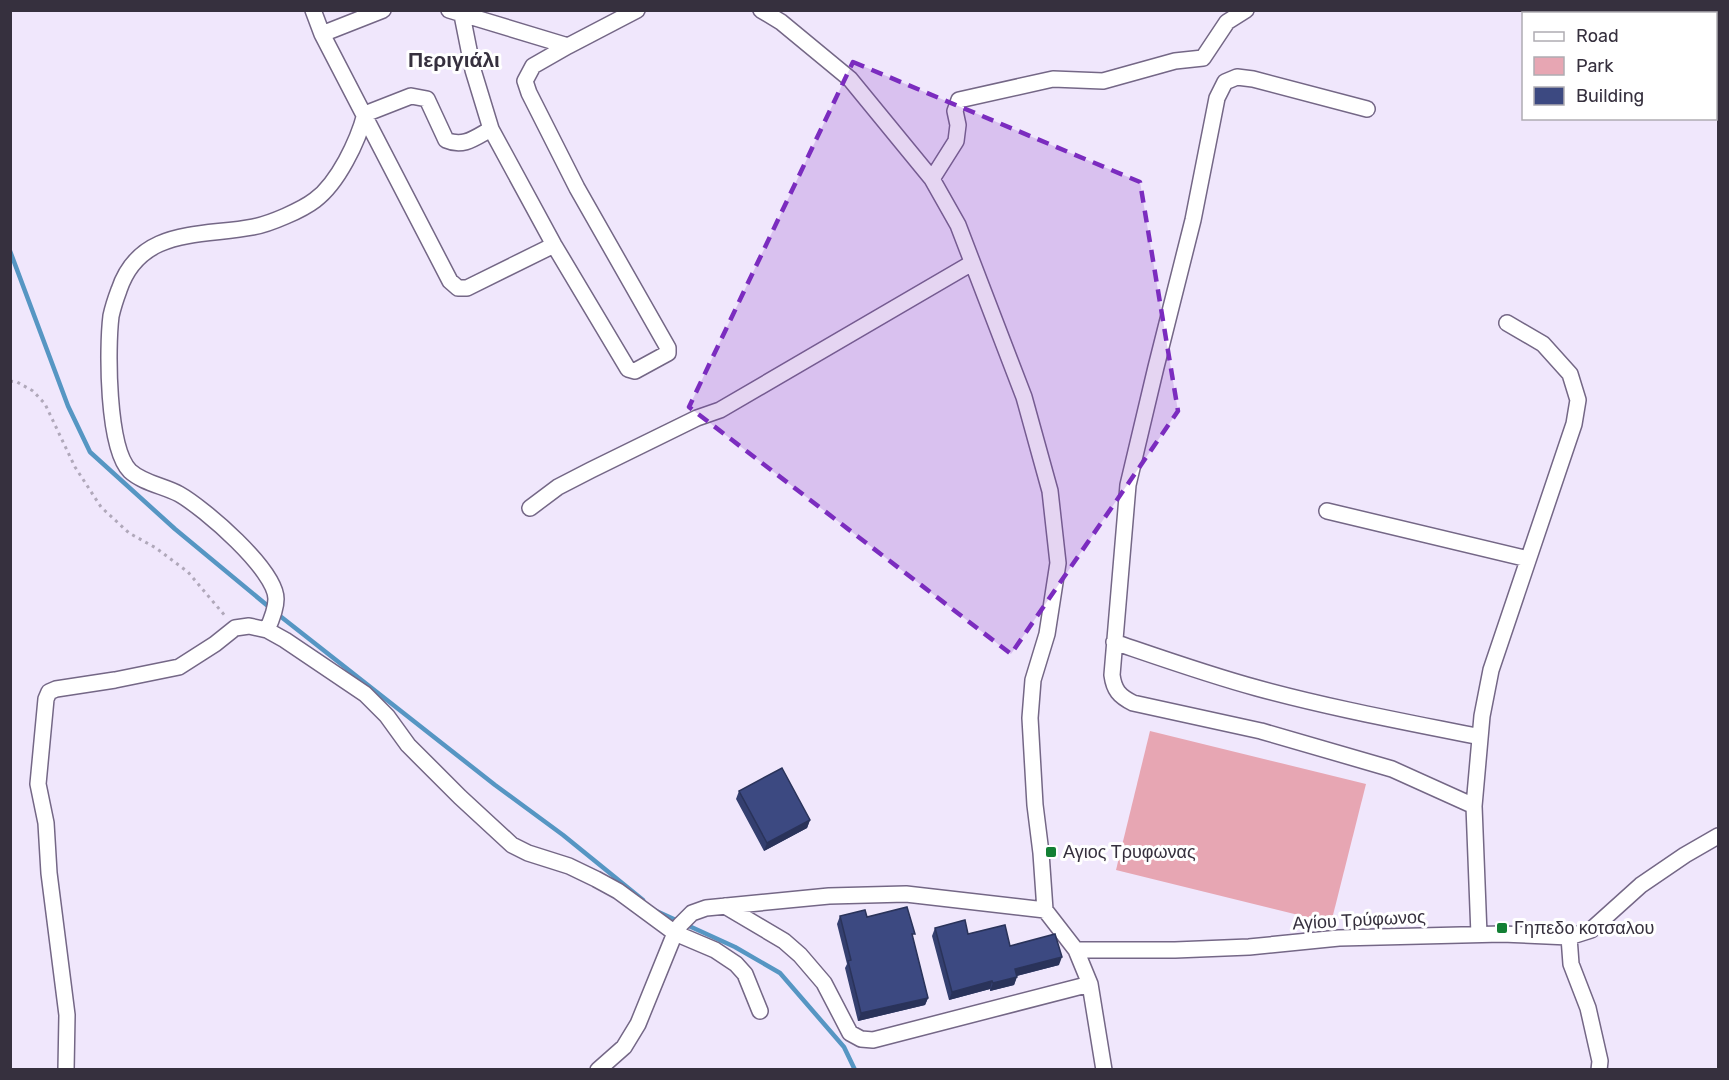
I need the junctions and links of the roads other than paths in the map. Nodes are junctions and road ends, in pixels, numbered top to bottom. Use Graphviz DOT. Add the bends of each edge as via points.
graph roads {
  1 [pos="313,10"];
  2 [pos="383,10"];
  3 [pos="637,10"];
  4 [pos="761,10"];
  5 [pos="1246,10"];
  6 [pos="455,13"];
  7 [pos="322,34"];
  8 [pos="568,46"];
  9 [pos="1367,109"];
  10 [pos="365,114"];
  11 [pos="491,129"];
  12 [pos="932,179"];
  13 [pos="554,245"];
  14 [pos="972,263"];
  15 [pos="1507,323"];
  16 [pos="530,508"];
  17 [pos="1327,511"];
  18 [pos="1528,559"];
  19 [pos="269,624"];
  20 [pos="1114,642"];
  21 [pos="1480,737"];
  22 [pos="1474,806"];
  23 [pos="1719,836"];
  24 [pos="725,906"];
  25 [pos="1045,910"];
  26 [pos="677,929"];
  27 [pos="1479,935"];
  28 [pos="1569,937"];
  29 [pos="1076,950"];
  30 [pos="1090,984"];
  31 [pos="760,1011"];
  32 [pos="66,1070"];
  33 [pos="598,1070"];
  34 [pos="1104,1070"];
  35 [pos="1599,1070"];
  1 -- 7 [label="street"];
  2 -- 7 [label="street"];
  3 -- 8 [label="street"];
  4 -- 12 [label="street" via="850,80"];
  5 -- 12 [label="street" via="1227,22 1203,58 1175,61 1103,81 1053,79 960,100 955,111 956,141"];
  6 -- 8 [label="street"];
  6 -- 11 [label="street"];
  7 -- 10 [label="street"];
  8 -- 13 [label="street" via="533,66 525,81 668,353 635,371 628,369"];
  9 -- 20 [label="street" via="1237,77 1225,82 1217,98 1128,485"];
  10 -- 11 [label="street" via="411,96 427,99 446,140 454,144"];
  10 -- 13 [label="street" via="450,281 458,288 467,288"];
  10 -- 19 [label="street" via="352,150 316,199 255,227 161,242 142,253 127,272 112,312 109,376 120,455 130,471 179,494 241,545 274,589 276,599"];
  11 -- 13 [label="street"];
  12 -- 14 [label="street" via="958,225"];
  14 -- 16 [label="street" via="720,410 558,487"];
  14 -- 25 [label="street" via="1024,397 1050,491 1058,563 1047,634 1033,680 1030,718"];
  15 -- 18 [label="street" via="1543,344 1570,374 1578,400 1574,424"];
  17 -- 18 [label="street"];
  18 -- 21 [label="street" via="1491,670"];
  19 -- 26 [label="street" via="285,640 364,694 387,716 408,745 512,845 596,879"];
  19 -- 32 [label="street" via="235,628 179,667 49,692 38,784 46,823 67,1016"];
  20 -- 21 [label="street" via="1258,688"];
  20 -- 22 [label="street" via="1112,675 1121,698 1261,731 1392,769"];
  21 -- 22 [label="street"];
  22 -- 27 [label="street"];
  23 -- 28 [label="street, Αγίου Τρύφωνος" via="1641,885 1591,930"];
  24 -- 25 [label="street" via="829,896 906,894"];
  24 -- 26 [label="street" via="692,913"];
  24 -- 30 [label="street" via="800,955 824,983 850,1033 861,1039 873,1040"];
  25 -- 29 [label="street"];
  26 -- 31 [label="street" via="736,964 745,974"];
  26 -- 33 [label="street" via="638,1024 624,1047"];
  27 -- 28 [label="street, Αγίου Τρύφωνος"];
  27 -- 29 [label="street, Αγίου Τρύφωνος" via="1339,938 1175,950"];
  28 -- 35 [label="street" via="1571,964 1588,1008"];
  29 -- 30 [label="street"];
  30 -- 34 [label="street"];
}
